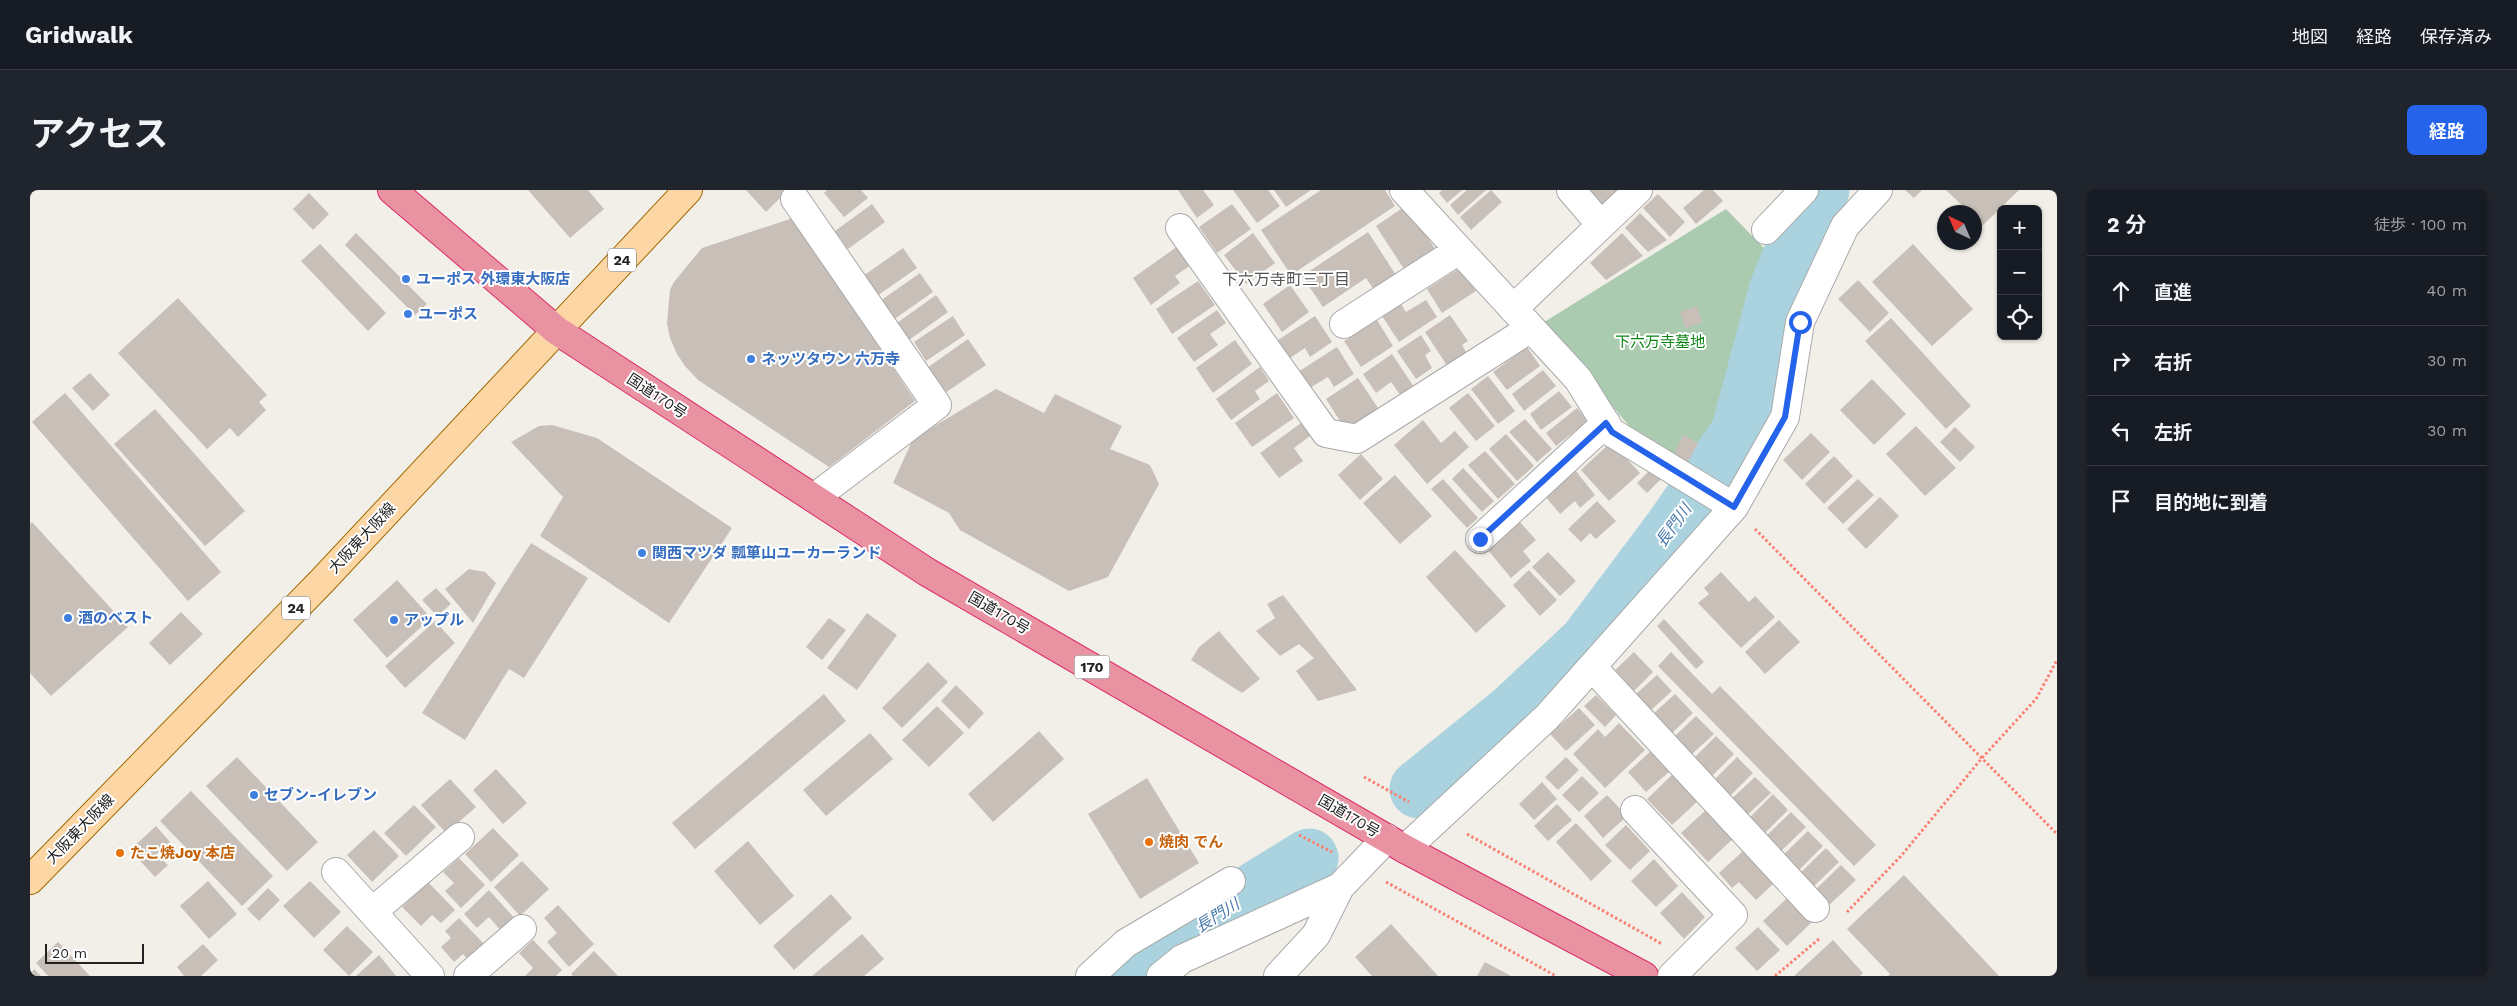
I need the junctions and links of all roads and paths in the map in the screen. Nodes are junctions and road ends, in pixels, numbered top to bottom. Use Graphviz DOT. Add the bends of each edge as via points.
graph roads {
  1 [pos="392,190"];
  2 [pos="688,190"];
  3 [pos="1404,190"];
  4 [pos="1571,190"];
  5 [pos="1638,190"];
  6 [pos="1804,190"];
  7 [pos="1878,190"];
  8 [pos="794,200"];
  9 [pos="1601,225"];
  10 [pos="1180,228"];
  11 [pos="1766,230"];
  12 [pos="1459,250"];
  13 [pos="1522,318"];
  14 [pos="1344,324"];
  15 [pos="556,330"];
  16 [pos="1606,423"];
  17 [pos="814,498"];
  18 [pos="1734,507"];
  19 [pos="1480,539"];
  20 [pos="2057,660"];
  21 [pos="1592,667"];
  22 [pos="1982,758"];
  23 [pos="1364,777"];
  24 [pos="1635,810"];
  25 [pos="1429,813"];
  26 [pos="2057,834"];
  27 [pos="1299,835"];
  28 [pos="460,837"];
  29 [pos="1396,843"];
  30 [pos="1352,863"];
  31 [pos="336,872"];
  32 [pos="30,880"];
  33 [pos="1231,881"];
  34 [pos="1340,887"];
  35 [pos="1815,908"];
  36 [pos="372,912"];
  37 [pos="1840,919"];
  38 [pos="522,928"];
  39 [pos="1826,933"];
  40 [pos="1681,967"];
  41 [pos="430,976"];
  42 [pos="468,976"];
  43 [pos="1090,976"];
  44 [pos="1161,976"];
  45 [pos="1278,976"];
  46 [pos="1556,976"];
  47 [pos="1644,976"];
  48 [pos="1775,976"];
  1 -- 15 [label="highway, 国道170号 / 170"];
  2 -- 15 [label="main road, 大阪東大阪線 / 24"];
  3 -- 12 [label="street"];
  4 -- 9 [label="street"];
  5 -- 9 [label="street"];
  6 -- 11 [label="street"];
  7 -- 18 [label="street" via="1845,226 1800,322 1785,417"];
  8 -- 17 [label="street" via="938,405"];
  9 -- 13 [label="street"];
  10 -- 13 [label="street" via="1326,433 1357,439"];
  12 -- 13 [label="street"];
  12 -- 14 [label="street"];
  13 -- 16 [label="street" via="1578,379"];
  15 -- 17 [label="highway, 国道170号 / 170"];
  15 -- 32 [label="main road, 大阪東大阪線 / 24" via="322,581"];
  16 -- 18 [label="street" via="1612,432"];
  16 -- 19 [label="street"];
  17 -- 29 [label="highway, 国道170号 / 170" via="927,572"];
  18 -- 21 [label="street"];
  18 -- 22 [label="path"];
  20 -- 22 [label="path" via="2036,699"];
  21 -- 25 [label="street" via="1547,717"];
  21 -- 35 [label="street"];
  22 -- 26 [label="path"];
  22 -- 37 [label="path" via="1901,856"];
  23 -- 25 [label="path"];
  24 -- 40 [label="street" via="1733,915"];
  25 -- 29 [label="street"];
  25 -- 40 [label="path"];
  27 -- 30 [label="path"];
  28 -- 36 [label="street"];
  29 -- 30 [label="street"];
  29 -- 47 [label="highway, 国道170号 / 170"];
  30 -- 34 [label="street"];
  30 -- 46 [label="path"];
  31 -- 36 [label="street"];
  33 -- 43 [label="street" via="1126,943"];
  34 -- 44 [label="street" via="1182,960"];
  34 -- 45 [label="street" via="1316,935"];
  36 -- 41 [label="street"];
  38 -- 42 [label="street"];
  39 -- 48 [label="path"];
}
